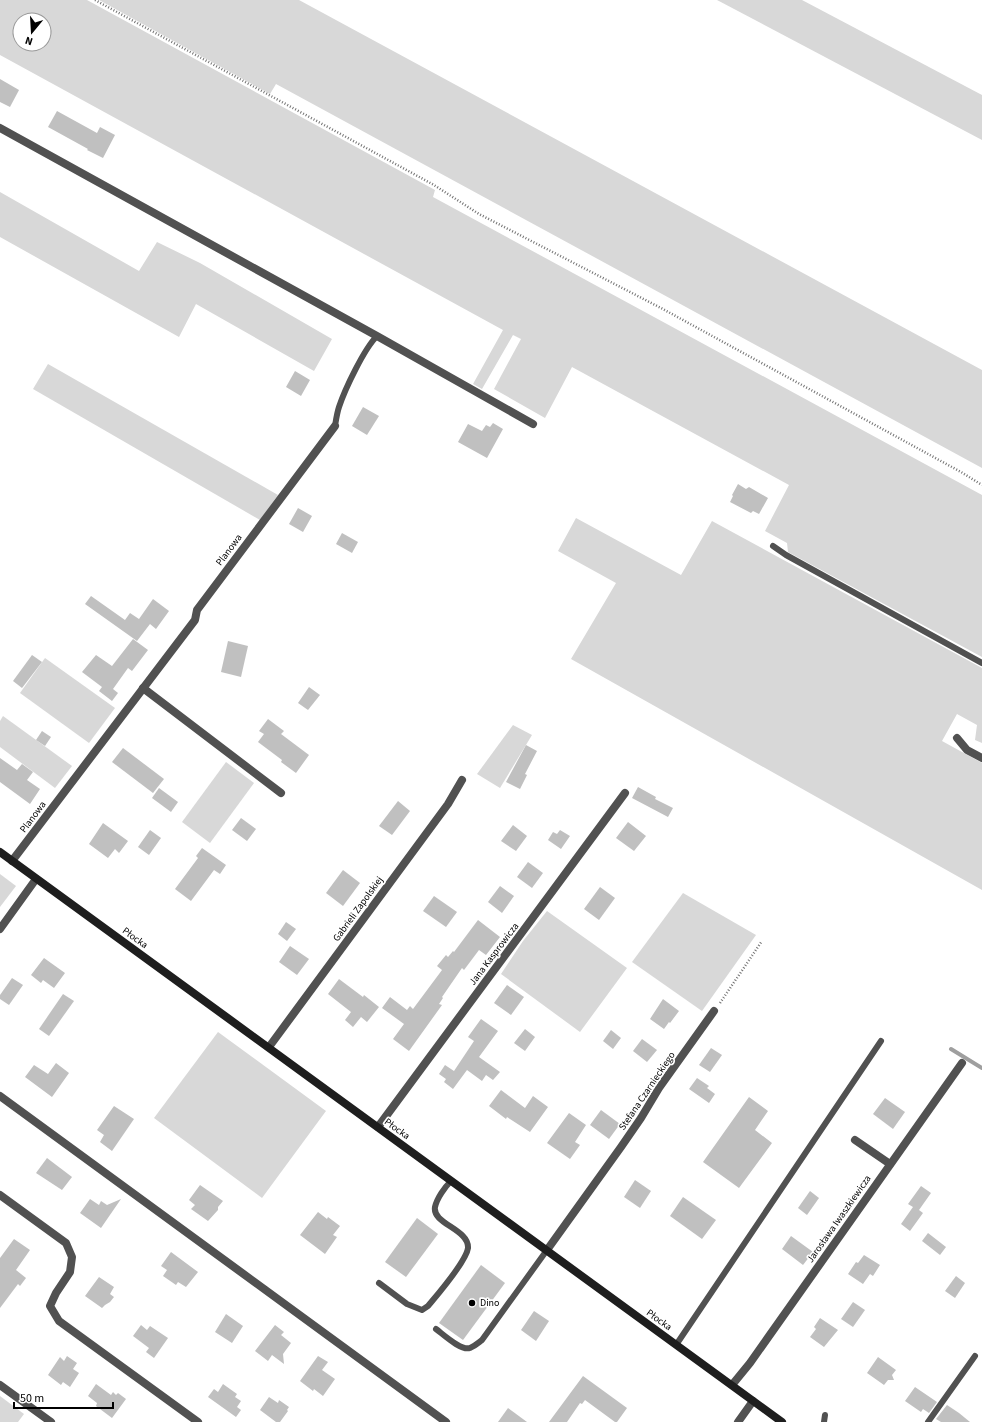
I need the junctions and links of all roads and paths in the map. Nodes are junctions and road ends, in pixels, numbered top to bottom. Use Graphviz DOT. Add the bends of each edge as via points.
graph roads {
  1 [pos="95,0"];
  2 [pos="0,128"];
  3 [pos="377,336"];
  4 [pos="533,424"];
  5 [pos="335,426"];
  6 [pos="982,485"];
  7 [pos="773,546"];
  8 [pos="982,663"];
  9 [pos="143,688"];
  10 [pos="957,738"];
  11 [pos="982,758"];
  12 [pos="462,780"];
  13 [pos="625,792"];
  14 [pos="281,793"];
  15 [pos="0,852"];
  16 [pos="12,861"];
  17 [pos="36,879"];
  18 [pos="0,929"];
  19 [pos="762,941"];
  20 [pos="714,1011"];
  21 [pos="881,1041"];
  22 [pos="268,1047"];
  23 [pos="962,1063"];
  24 [pos="0,1096"];
  25 [pos="378,1127"];
  26 [pos="855,1140"];
  27 [pos="890,1164"];
  28 [pos="451,1181"];
  29 [pos="0,1195"];
  30 [pos="547,1250"];
  31 [pos="379,1283"];
  32 [pos="436,1329"];
  33 [pos="676,1345"];
  34 [pos="975,1356"];
  35 [pos="0,1385"];
  36 [pos="732,1385"];
  37 [pos="753,1401"];
  38 [pos="825,1415"];
  39 [pos="51,1422"];
  40 [pos="198,1422"];
  41 [pos="446,1422"];
  42 [pos="738,1422"];
  43 [pos="782,1422"];
  44 [pos="824,1422"];
  45 [pos="928,1422"];
  1 -- 6 [label="path" via="434,185 479,214 661,308"];
  2 -- 3 [label="street"];
  3 -- 4 [label="street"];
  3 -- 5 [label="lane" via="367,348 347,388 338,408"];
  5 -- 9 [label="street, Planowa"];
  7 -- 8 [label="lane"];
  9 -- 14 [label="street"];
  9 -- 16 [label="street, Planowa"];
  10 -- 11 [label="street" via="968,750"];
  12 -- 22 [label="street, Gabrieli Zapolskiej" via="448,804"];
  13 -- 25 [label="street, Jana Kasprowicza"];
  15 -- 16 [label="street, Płocka"];
  16 -- 17 [label="street, Płocka"];
  17 -- 18 [label="street"];
  17 -- 22 [label="street, Płocka"];
  19 -- 20 [label="path"];
  20 -- 30 [label="street, Stefana Czarnieckiego"];
  21 -- 33 [label="lane"];
  22 -- 25 [label="street, Płocka"];
  23 -- 27 [label="street, Jarosława Iwaszkiewicza"];
  24 -- 41 [label="street"];
  25 -- 28 [label="street, Płocka"];
  26 -- 27 [label="street"];
  27 -- 36 [label="street, Jarosława Iwaszkiewicza"];
  28 -- 30 [label="street, Płocka"];
  28 -- 31 [label="lane" via="445,1187 435,1211 439,1218 468,1242 463,1260 428,1306 422,1310 407,1304"];
  29 -- 40 [label="street" via="66,1244 72,1257 70,1272 50,1306 59,1321"];
  30 -- 32 [label="lane" via="482,1340 475,1345 464,1348"];
  30 -- 33 [label="street, Płocka"];
  33 -- 36 [label="street, Płocka"];
  34 -- 45 [label="lane"];
  35 -- 39 [label="street"];
  36 -- 37 [label="street, Płocka"];
  37 -- 42 [label="street"];
  37 -- 43 [label="street, Płocka"];
  38 -- 44 [label="lane"];
}
